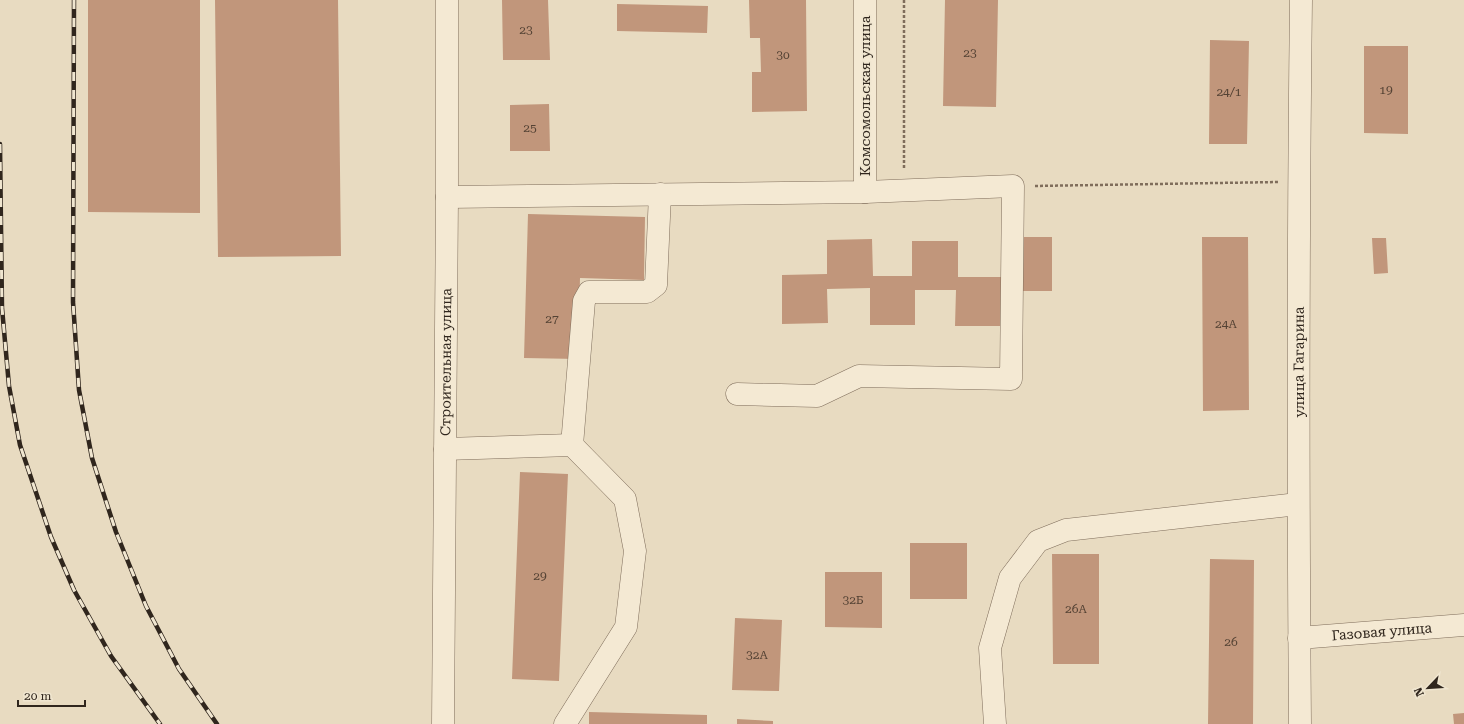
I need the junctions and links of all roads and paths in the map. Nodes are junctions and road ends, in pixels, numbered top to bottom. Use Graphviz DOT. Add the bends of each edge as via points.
graph roads {
  1 [pos="446,0"];
  2 [pos="865,0"];
  3 [pos="904,0"];
  4 [pos="1301,0"];
  5 [pos="1299,181"];
  6 [pos="1013,186"];
  7 [pos="904,190"];
  8 [pos="865,192"];
  9 [pos="660,194"];
  10 [pos="447,197"];
  11 [pos="737,394"];
  12 [pos="572,445"];
  13 [pos="445,449"];
  14 [pos="1298,504"];
  15 [pos="1464,625"];
  16 [pos="1299,638"];
  17 [pos="443,724"];
  18 [pos="565,724"];
  19 [pos="995,724"];
  20 [pos="1300,724"];
  1 -- 10 [label="street, Строительная улица"];
  2 -- 8 [label="street, Комсомольская улица"];
  3 -- 7 [label="path"];
  4 -- 5 [label="street, улица Гагарина"];
  5 -- 6 [label="path"];
  5 -- 14 [label="street, улица Гагарина"];
  6 -- 7 [label="street"];
  6 -- 11 [label="street" via="1011,379 859,376 817,396"];
  7 -- 8 [label="street"];
  8 -- 9 [label="street"];
  9 -- 10 [label="street"];
  9 -- 12 [label="street" via="656,285 647,292 589,292 584,301"];
  10 -- 13 [label="street, Строительная улица"];
  12 -- 13 [label="street"];
  12 -- 18 [label="street" via="625,499 635,551 626,627"];
  13 -- 17 [label="street, Строительная улица"];
  14 -- 16 [label="street, улица Гагарина"];
  14 -- 19 [label="street" via="1066,530 1038,541 1010,578 990,648"];
  15 -- 16 [label="street, Газовая улица"];
  16 -- 20 [label="street, улица Гагарина"];
}
